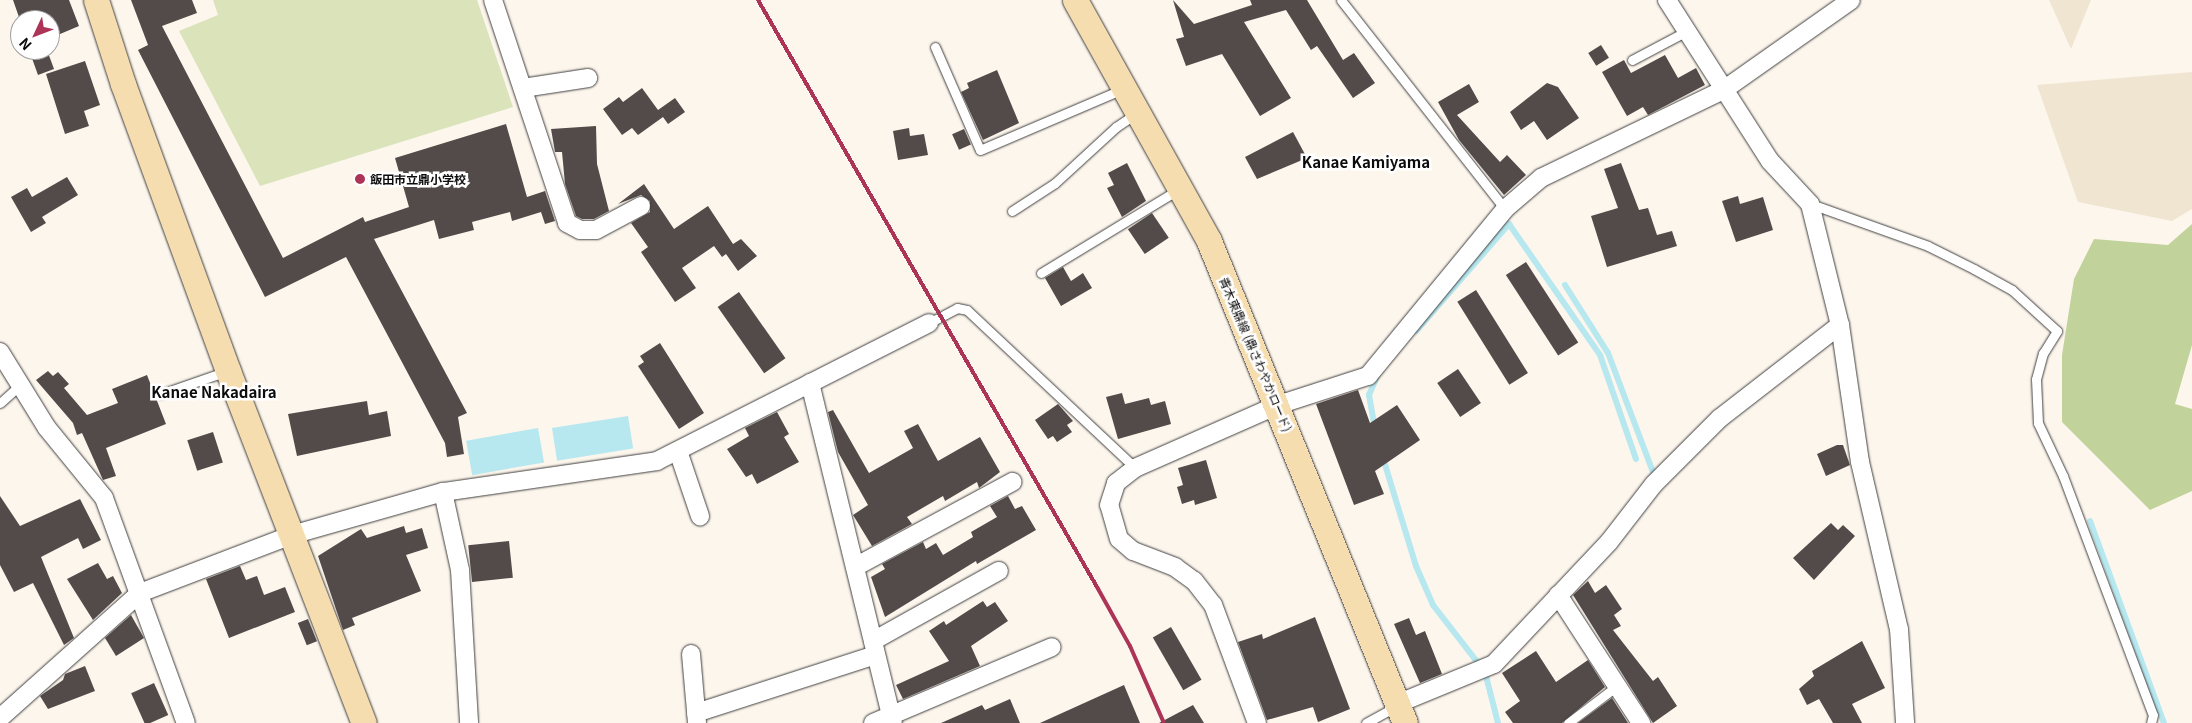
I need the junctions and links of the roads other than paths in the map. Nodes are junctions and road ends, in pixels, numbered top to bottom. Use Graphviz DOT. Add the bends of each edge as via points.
graph roads {
  1 [pos="96,0"];
  2 [pos="493,0"];
  3 [pos="1076,0"];
  4 [pos="1342,0"];
  5 [pos="1667,0"];
  6 [pos="1852,0"];
  7 [pos="1687,31"];
  8 [pos="935,47"];
  9 [pos="1632,60"];
  10 [pos="588,78"];
  11 [pos="523,88"];
  12 [pos="1126,88"];
  13 [pos="1725,89"];
  14 [pos="1139,112"];
  15 [pos="1181,188"];
  16 [pos="1810,204"];
  17 [pos="641,206"];
  18 [pos="1505,209"];
  19 [pos="1012,211"];
  20 [pos="1040,273"];
  21 [pos="929,323"];
  22 [pos="1840,325"];
  23 [pos="0,352"];
  24 [pos="228,371"];
  25 [pos="810,383"];
  26 [pos="21,384"];
  27 [pos="161,394"];
  28 [pos="0,403"];
  29 [pos="1278,405"];
  30 [pos="678,451"];
  31 [pos="1135,468"];
  32 [pos="1012,482"];
  33 [pos="443,492"];
  34 [pos="700,516"];
  35 [pos="292,535"];
  36 [pos="855,567"];
  37 [pos="999,571"];
  38 [pos="140,593"];
  39 [pos="1558,595"];
  40 [pos="1052,647"];
  41 [pos="875,648"];
  42 [pos="691,654"];
  43 [pos="1617,686"];
  44 [pos="1396,713"];
  45 [pos="0,718"];
  46 [pos="697,718"];
  47 [pos="892,720"];
  48 [pos="186,723"];
  49 [pos="364,723"];
  50 [pos="469,723"];
  51 [pos="874,723"];
  52 [pos="1256,723"];
  53 [pos="1366,723"];
  54 [pos="1568,723"];
  55 [pos="1641,723"];
  56 [pos="1906,723"];
  57 [pos="2151,723"];
  1 -- 24 [label="main road" via="123,84"];
  2 -- 11 [label="street"];
  3 -- 12 [label="main road, 青木東鼎線 (鼎さわやかロード)"];
  4 -- 18 [label="lane"];
  5 -- 7 [label="street"];
  6 -- 13 [label="street"];
  7 -- 9 [label="lane"];
  7 -- 13 [label="street"];
  8 -- 12 [label="lane" via="980,150"];
  10 -- 11 [label="street"];
  11 -- 17 [label="street" via="567,223 580,230 596,230"];
  12 -- 14 [label="main road, 青木東鼎線 (鼎さわやかロード)"];
  13 -- 16 [label="street" via="1770,161"];
  13 -- 18 [label="street" via="1541,178"];
  14 -- 15 [label="main road, 青木東鼎線 (鼎さわやかロード)"];
  14 -- 19 [label="lane" via="1116,126 1055,182"];
  15 -- 20 [label="lane"];
  15 -- 29 [label="main road, 青木東鼎線 (鼎さわやかロード)" via="1209,241"];
  16 -- 22 [label="street"];
  16 -- 57 [label="lane" via="1928,246 1974,269 2012,290 2057,331 2043,353 2036,379 2038,423 2062,476 2125,641 2152,715"];
  18 -- 29 [label="street" via="1368,376"];
  21 -- 25 [label="street"];
  21 -- 31 [label="lane" via="958,308 967,310"];
  22 -- 39 [label="street" via="1720,418 1654,484 1608,542"];
  22 -- 56 [label="street" via="1860,462 1899,629"];
  23 -- 26 [label="street"];
  24 -- 27 [label="lane"];
  24 -- 35 [label="main road"];
  25 -- 30 [label="street"];
  25 -- 36 [label="street"];
  26 -- 28 [label="lane"];
  26 -- 38 [label="street" via="47,428 104,498"];
  29 -- 31 [label="street"];
  29 -- 44 [label="main road, 青木東鼎線 (鼎さわやかロード)"];
  30 -- 33 [label="street" via="657,462"];
  30 -- 34 [label="street"];
  31 -- 52 [label="street" via="1116,483 1109,505 1119,539 1133,552 1175,567 1194,581 1213,605"];
  32 -- 36 [label="street"];
  33 -- 35 [label="street"];
  33 -- 50 [label="street" via="460,570"];
  35 -- 38 [label="street"];
  35 -- 49 [label="main road"];
  36 -- 41 [label="street"];
  37 -- 41 [label="street"];
  38 -- 45 [label="street"];
  38 -- 48 [label="street"];
  39 -- 43 [label="street"];
  39 -- 44 [label="street" via="1494,664"];
  40 -- 47 [label="street"];
  41 -- 46 [label="street"];
  41 -- 47 [label="street"];
  42 -- 46 [label="street"];
  43 -- 54 [label="lane"];
  43 -- 55 [label="street"];
  44 -- 53 [label="lane"];
  47 -- 51 [label="street"];
}
